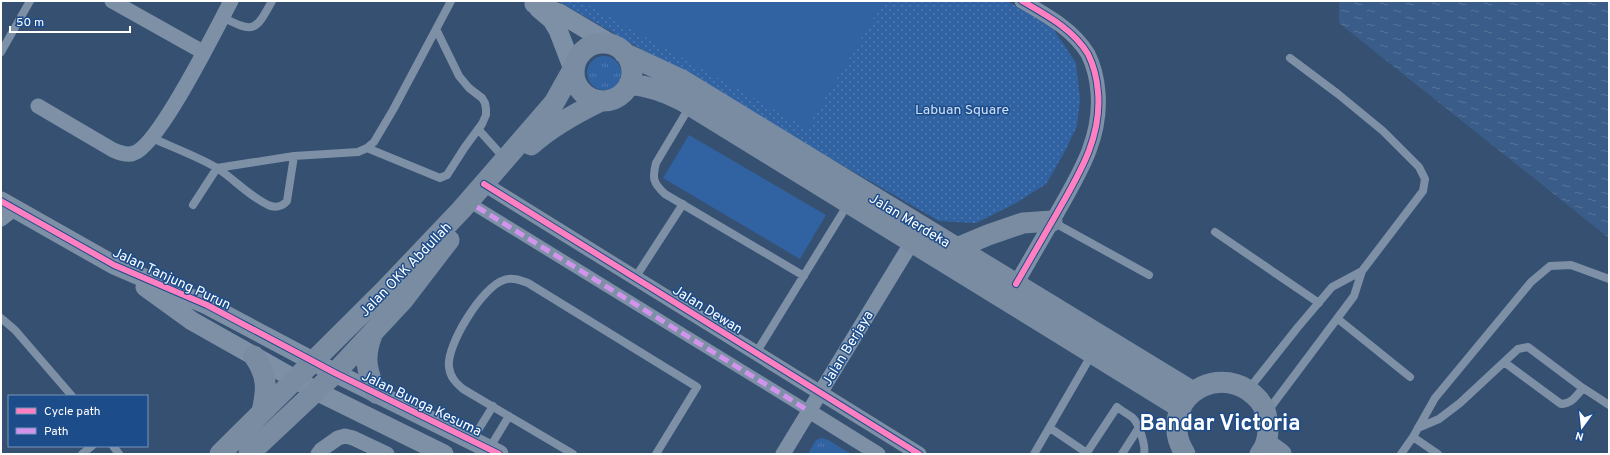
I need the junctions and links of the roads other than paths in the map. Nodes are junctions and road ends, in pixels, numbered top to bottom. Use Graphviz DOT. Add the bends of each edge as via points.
graph roads {
  1 [pos="30,1"];
  2 [pos="112,1"];
  3 [pos="231,1"];
  4 [pos="272,1"];
  5 [pos="451,1"];
  6 [pos="1022,1"];
  7 [pos="531,2"];
  8 [pos="222,17"];
  9 [pos="436,31"];
  10 [pos="619,49"];
  11 [pos="1,52"];
  12 [pos="203,52"];
  13 [pos="1290,58"];
  14 [pos="573,69"];
  15 [pos="629,84"];
  16 [pos="601,101"];
  17 [pos="38,106"];
  18 [pos="690,106"];
  19 [pos="478,129"];
  20 [pos="152,138"];
  21 [pos="367,148"];
  22 [pos="294,156"];
  23 [pos="505,159"];
  24 [pos="217,168"];
  25 [pos="488,187"];
  26 [pos="849,203"];
  27 [pos="683,204"];
  28 [pos="193,205"];
  29 [pos="477,207"];
  30 [pos="5,210"];
  31 [pos="1052,221"];
  32 [pos="1215,232"];
  33 [pos="912,242"];
  34 [pos="957,248"];
  35 [pos="114,265"];
  36 [pos="1362,271"];
  37 [pos="1149,275"];
  38 [pos="804,276"];
  39 [pos="635,278"];
  40 [pos="1609,279"];
  41 [pos="1016,284"];
  42 [pos="1319,303"];
  43 [pos="1,318"];
  44 [pos="1338,319"];
  45 [pos="373,332"];
  46 [pos="756,353"];
  47 [pos="1092,353"];
  48 [pos="254,356"];
  49 [pos="313,361"];
  50 [pos="1504,362"];
  51 [pos="335,373"];
  52 [pos="1410,377"];
  53 [pos="295,380"];
  54 [pos="1583,388"];
  55 [pos="1248,390"];
  56 [pos="316,391"];
  57 [pos="376,393"];
  58 [pos="820,393"];
  59 [pos="71,395"];
  60 [pos="1187,400"];
  61 [pos="1609,405"];
  62 [pos="492,406"];
  63 [pos="809,411"];
  64 [pos="262,412"];
  65 [pos="1266,413"];
  66 [pos="509,416"];
  67 [pos="1050,428"];
  68 [pos="1418,428"];
  69 [pos="1138,429"];
  70 [pos="1413,437"];
  71 [pos="472,440"];
  72 [pos="91,447"];
  73 [pos="1269,450"];
  74 [pos="494,451"];
  75 [pos="1087,453"];
  76 [pos="82,454"];
  77 [pos="220,454"];
  78 [pos="249,454"];
  79 [pos="318,454"];
  80 [pos="387,454"];
  81 [pos="444,454"];
  82 [pos="573,454"];
  83 [pos="656,454"];
  84 [pos="783,454"];
  85 [pos="878,454"];
  86 [pos="919,454"];
  87 [pos="1034,454"];
  88 [pos="1122,454"];
  89 [pos="1144,454"];
  90 [pos="1185,454"];
  91 [pos="1401,454"];
  92 [pos="1438,454"];
  1 -- 11 [label="lane"];
  2 -- 12 [label="street"];
  3 -- 8 [label="street"];
  4 -- 8 [label="lane" via="263,19 253,27 246,28"];
  5 -- 9 [label="lane"];
  6 -- 31 [label="street" via="1056,21 1071,34 1088,54 1097,77 1098,124 1092,147"];
  7 -- 10 [label="street, Jalan Merdeka" via="559,13"];
  7 -- 14 [label="street, Jalan Merdeka" via="555,25"];
  8 -- 12 [label="street"];
  9 -- 19 [label="lane" via="459,76 485,103 486,115"];
  9 -- 21 [label="lane" via="393,110 374,142"];
  10 -- 14 [label="main road" via="604,43 587,47 580,53"];
  10 -- 15 [label="main road" via="629,59 632,68"];
  10 -- 34 [label="main road, Jalan Merdeka" via="682,80"];
  12 -- 20 [label="street"];
  13 -- 36 [label="lane" via="1383,131 1419,167 1425,179 1423,191"];
  14 -- 16 [label="main road" via="574,78 584,94"];
  14 -- 23 [label="main road, Jalan OKK Abdullah" via="554,103"];
  15 -- 16 [label="main road" via="618,97"];
  15 -- 18 [label="main road, Jalan Merdeka" via="671,95"];
  16 -- 25 [label="main road, Jalan OKK Abdullah" via="542,135"];
  17 -- 20 [label="street" via="126,155 135,153"];
  18 -- 26 [label="main road, Jalan Merdeka"];
  18 -- 27 [label="lane" via="656,163 654,171 654,180 658,188"];
  19 -- 21 [label="lane" via="448,175 440,178"];
  19 -- 23 [label="lane"];
  20 -- 24 [label="lane"];
  21 -- 22 [label="lane" via="358,152"];
  22 -- 24 [label="lane"];
  22 -- 24 [label="lane" via="287,201 284,205 276,207 255,197"];
  23 -- 25 [label="main road, Jalan OKK Abdullah"];
  24 -- 28 [label="lane"];
  25 -- 29 [label="main road, Jalan OKK Abdullah"];
  25 -- 39 [label="street, Jalan Dewan"];
  25 -- 49 [label="main road, Jalan OKK Abdullah" via="462,209"];
  26 -- 33 [label="main road, Jalan Merdeka"];
  26 -- 38 [label="lane"];
  27 -- 38 [label="lane"];
  27 -- 39 [label="lane"];
  29 -- 45 [label="main road, Jalan OKK Abdullah" via="403,300"];
  29 -- 63 [label="street"];
  30 -- 35 [label="street, Jalan Tanjung Purun"];
  31 -- 34 [label="main road" via="1022,223"];
  31 -- 37 [label="lane"];
  31 -- 41 [label="street"];
  32 -- 42 [label="lane"];
  33 -- 47 [label="main road, Jalan Merdeka"];
  33 -- 58 [label="street, Jalan Berjaya"];
  34 -- 41 [label="main road, Jalan Merdeka"];
  35 -- 48 [label="street, Jalan Tanjung Purun" via="192,321"];
  35 -- 49 [label="street, Jalan Tanjung Purun" via="207,305"];
  36 -- 42 [label="lane" via="1332,287"];
  36 -- 44 [label="lane" via="1354,296"];
  38 -- 46 [label="lane"];
  39 -- 46 [label="street, Jalan Dewan"];
  40 -- 68 [label="lane" via="1571,265 1550,266 1530,282 1435,398"];
  41 -- 60 [label="main road, Jalan Merdeka"];
  42 -- 55 [label="lane"];
  43 -- 59 [label="lane" via="15,330"];
  44 -- 52 [label="lane"];
  44 -- 65 [label="lane"];
  45 -- 51 [label="main road, Jalan OKK Abdullah"];
  45 -- 57 [label="main road" via="366,353 366,364"];
  46 -- 58 [label="street, Jalan Dewan"];
  47 -- 60 [label="main road, Jalan Merdeka"];
  47 -- 67 [label="lane"];
  48 -- 53 [label="street, Jalan Tanjung Purun"];
  48 -- 64 [label="main road" via="262,368 266,381"];
  49 -- 51 [label="street, Jalan Tanjung Purun"];
  49 -- 53 [label="main road, Jalan OKK Abdullah"];
  50 -- 54 [label="lane" via="1518,349 1528,347"];
  50 -- 54 [label="lane" via="1562,404 1570,402"];
  50 -- 68 [label="lane" via="1460,403 1439,419"];
  51 -- 56 [label="main road, Jalan OKK Abdullah"];
  51 -- 57 [label="street, Jalan Bunga Kesuma"];
  53 -- 56 [label="street, Jalan Tanjung Purun"];
  53 -- 64 [label="main road, Jalan OKK Abdullah"];
  54 -- 61 [label="lane"];
  55 -- 60 [label="main road" via="1235,383 1206,384"];
  55 -- 65 [label="main road" via="1259,400"];
  56 -- 78 [label="main road, Jalan OKK Abdullah"];
  56 -- 81 [label="street"];
  57 -- 71 [label="street, Jalan Bunga Kesuma"];
  58 -- 63 [label="street, Jalan Berjaya"];
  58 -- 86 [label="street, Jalan Dewan"];
  60 -- 90 [label="main road" via="1177,419 1177,431"];
  62 -- 66 [label="lane"];
  62 -- 71 [label="lane"];
  62 -- 83 [label="lane" via="456,382 450,371 450,356 458,334 486,292 511,278 528,283 697,387"];
  63 -- 84 [label="street, Jalan Berjaya"];
  63 -- 85 [label="street"];
  64 -- 77 [label="main road, Jalan OKK Abdullah"];
  65 -- 73 [label="main road"];
  66 -- 74 [label="lane"];
  66 -- 82 [label="lane"];
  67 -- 75 [label="lane"];
  67 -- 87 [label="lane"];
  68 -- 70 [label="lane"];
  69 -- 75 [label="lane" via="1134,419 1117,407"];
  69 -- 88 [label="lane"];
  69 -- 89 [label="lane" via="1145,448"];
  70 -- 91 [label="lane"];
  70 -- 92 [label="lane"];
  71 -- 74 [label="street, Jalan Bunga Kesuma"];
  72 -- 76 [label="lane"];
  79 -- 80 [label="street" via="338,438 345,436"];
}
